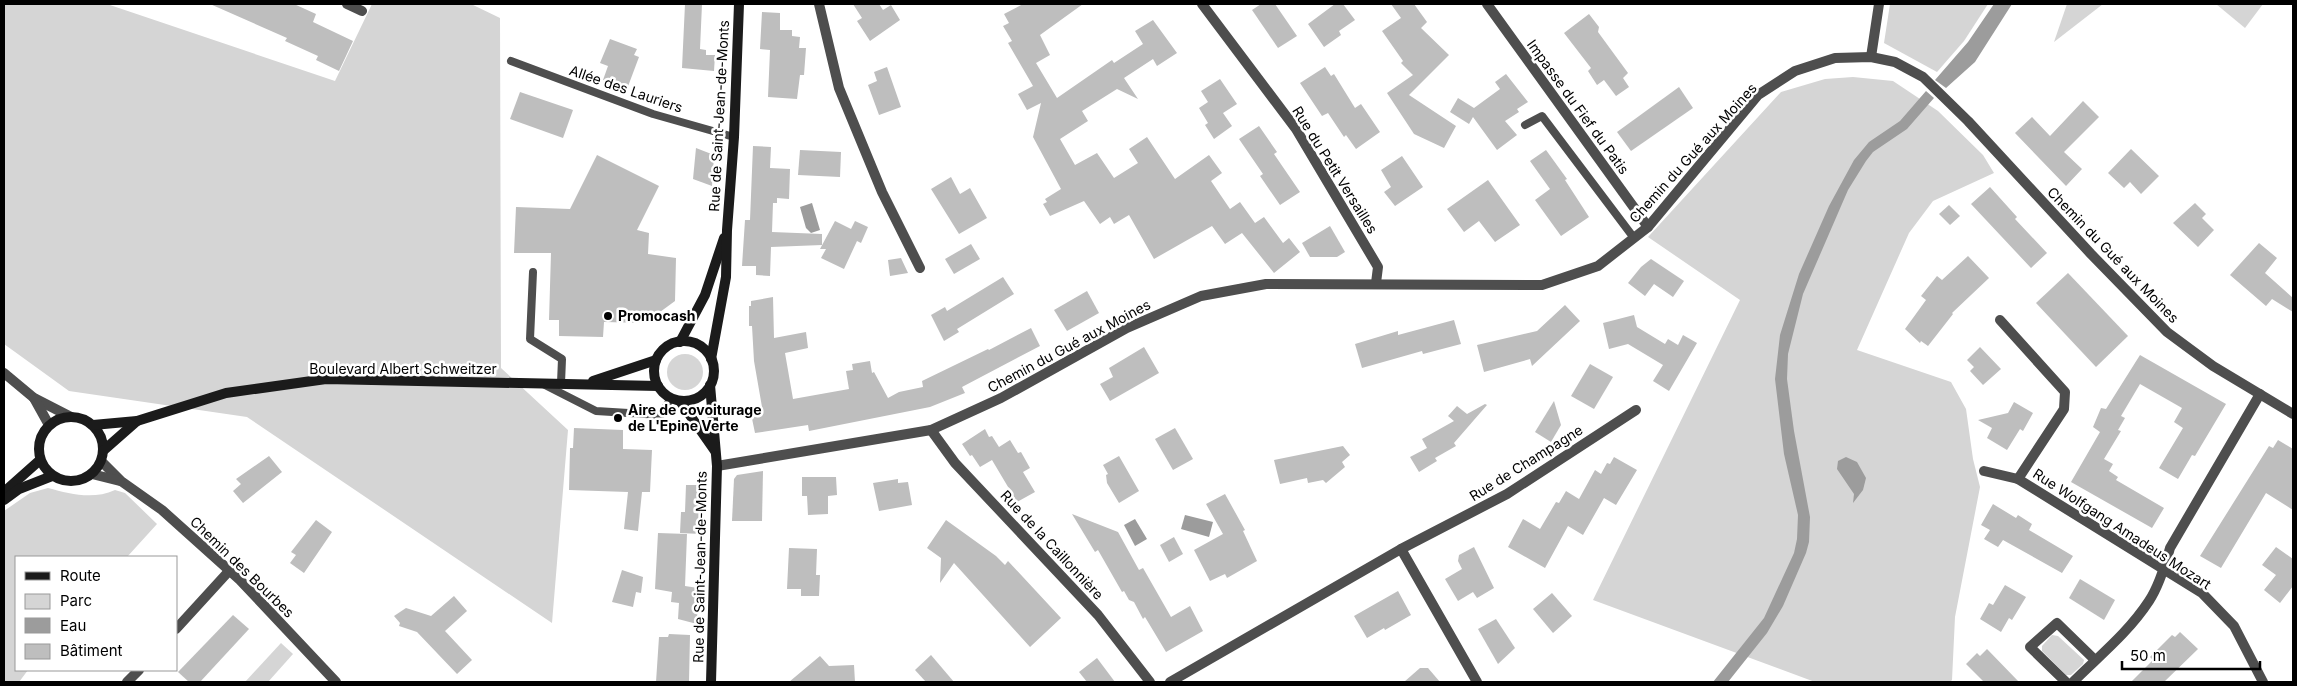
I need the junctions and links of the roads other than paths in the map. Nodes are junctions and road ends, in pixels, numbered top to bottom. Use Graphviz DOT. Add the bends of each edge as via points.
graph roads {
  1 [pos="347,4"];
  2 [pos="739,4"];
  3 [pos="819,4"];
  4 [pos="1202,4"];
  5 [pos="1486,4"];
  6 [pos="1879,4"];
  7 [pos="362,11"];
  8 [pos="1871,57"];
  9 [pos="511,61"];
  10 [pos="1525,125"];
  11 [pos="734,137"];
  12 [pos="1648,227"];
  13 [pos="726,230"];
  14 [pos="1634,238"];
  15 [pos="920,268"];
  16 [pos="533,272"];
  17 [pos="1376,283"];
  18 [pos="2000,320"];
  19 [pos="680,342"];
  20 [pos="711,359"];
  21 [pos="656,360"];
  22 [pos="4,373"];
  23 [pos="541,383"];
  24 [pos="561,383"];
  25 [pos="584,384"];
  26 [pos="710,385"];
  27 [pos="658,386"];
  28 [pos="2260,394"];
  29 [pos="34,398"];
  30 [pos="676,400"];
  31 [pos="1636,410"];
  32 [pos="2293,414"];
  33 [pos="71,417"];
  34 [pos="137,421"];
  35 [pos="49,425"];
  36 [pos="93,425"];
  37 [pos="931,430"];
  38 [pos="104,450"];
  39 [pos="715,452"];
  40 [pos="40,460"];
  41 [pos="102,461"];
  42 [pos="717,466"];
  43 [pos="1984,471"];
  44 [pos="92,474"];
  45 [pos="52,476"];
  46 [pos="2018,479"];
  47 [pos="121,481"];
  48 [pos="4,492"];
  49 [pos="4,500"];
  50 [pos="1401,549"];
  51 [pos="2164,569"];
  52 [pos="229,571"];
  53 [pos="178,627"];
  54 [pos="2095,660"];
  55 [pos="137,671"];
  56 [pos="127,682"];
  57 [pos="336,682"];
  58 [pos="711,682"];
  59 [pos="1150,682"];
  60 [pos="1170,682"];
  61 [pos="1477,682"];
  62 [pos="2066,682"];
  63 [pos="2073,682"];
  64 [pos="2263,682"];
  1 -- 7 [label="street"];
  2 -- 11 [label="main road, Rue de Saint-Jean-de-Monts"];
  3 -- 15 [label="street" via="840,88 882,192"];
  4 -- 17 [label="street, Rue du Petit Versailles" via="1296,129 1378,267"];
  5 -- 12 [label="street, Impasse du Fief du Patis"];
  6 -- 8 [label="street"];
  8 -- 12 [label="street, Chemin du Gué aux Moines" via="1835,58 1795,71 1758,95"];
  8 -- 28 [label="street, Chemin du Gué aux Moines" via="1895,62 1923,77 1979,132 2153,319 2190,350"];
  9 -- 11 [label="lane, Allée des Lauriers" via="653,114"];
  10 -- 14 [label="lane" via="1542,116"];
  11 -- 13 [label="main road, Rue de Saint-Jean-de-Monts"];
  12 -- 14 [label="street, Chemin du Gué aux Moines"];
  13 -- 19 [label="main road, Rue de Saint-Jean-de-Monts" via="705,295"];
  13 -- 20 [label="main road, Rue de Saint-Jean-de-Monts" via="726,277"];
  14 -- 17 [label="street, Chemin du Gué aux Moines" via="1598,266 1542,285"];
  16 -- 24 [label="lane" via="530,339 562,359"];
  17 -- 37 [label="street, Chemin du Gué aux Moines" via="1266,284 1202,296 1127,328 1001,398"];
  18 -- 46 [label="street" via="2065,392 2064,408"];
  19 -- 20 [label="main road" via="698,345"];
  19 -- 21 [label="main road" via="666,348"];
  20 -- 26 [label="main road" via="713,377"];
  21 -- 25 [label="main road, Boulevard Albert Schweitzer"];
  21 -- 27 [label="main road"];
  22 -- 29 [label="street"];
  23 -- 24 [label="main road, Boulevard Albert Schweitzer"];
  23 -- 30 [label="lane" via="596,410 661,416"];
  23 -- 34 [label="main road, Boulevard Albert Schweitzer" via="326,379 226,394"];
  24 -- 25 [label="main road, Boulevard Albert Schweitzer"];
  25 -- 27 [label="main road, Boulevard Albert Schweitzer"];
  26 -- 30 [label="main road" via="697,398"];
  26 -- 39 [label="main road, Rue de Saint-Jean-de-Monts"];
  27 -- 30 [label="main road"];
  28 -- 32 [label="street, Chemin du Gué aux Moines"];
  28 -- 51 [label="street" via="2170,548"];
  29 -- 33 [label="street"];
  29 -- 35 [label="street"];
  30 -- 39 [label="main road, Rue de Saint-Jean-de-Monts"];
  31 -- 50 [label="street, Rue de Champagne" via="1507,494"];
  33 -- 35 [label="main road"];
  33 -- 36 [label="main road"];
  34 -- 36 [label="main road, Boulevard Albert Schweitzer"];
  34 -- 38 [label="main road, Boulevard Albert Schweitzer"];
  35 -- 40 [label="main road" via="38,448"];
  36 -- 38 [label="main road" via="101,436"];
  37 -- 42 [label="street, Chemin du Gué aux Moines"];
  37 -- 59 [label="street, Rue de la Caillonnière" via="955,463 1098,615"];
  38 -- 41 [label="main road"];
  39 -- 42 [label="main road, Rue de Saint-Jean-de-Monts"];
  40 -- 45 [label="main road"];
  40 -- 48 [label="main road"];
  41 -- 44 [label="main road"];
  41 -- 47 [label="street, Chemin des Bourbes"];
  42 -- 58 [label="main road, Rue de Saint-Jean-de-Monts"];
  43 -- 46 [label="street, Rue Wolfgang Amadeus Mozart"];
  44 -- 45 [label="main road" via="80,481 65,482"];
  44 -- 47 [label="street, Chemin des Bourbes"];
  45 -- 49 [label="main road" via="20,489"];
  46 -- 51 [label="street, Rue Wolfgang Amadeus Mozart"];
  47 -- 52 [label="street, Chemin des Bourbes" via="162,510"];
  50 -- 60 [label="street, Rue de Champagne"];
  50 -- 61 [label="street"];
  51 -- 54 [label="street" via="2149,601 2113,645"];
  51 -- 64 [label="street, Rue Wolfgang Amadeus Mozart" via="2202,593 2234,626"];
  52 -- 53 [label="street"];
  52 -- 57 [label="street, Chemin des Bourbes"];
  54 -- 62 [label="street" via="2057,623 2030,647"];
  54 -- 63 [label="street"];
  55 -- 56 [label="street"];
}
